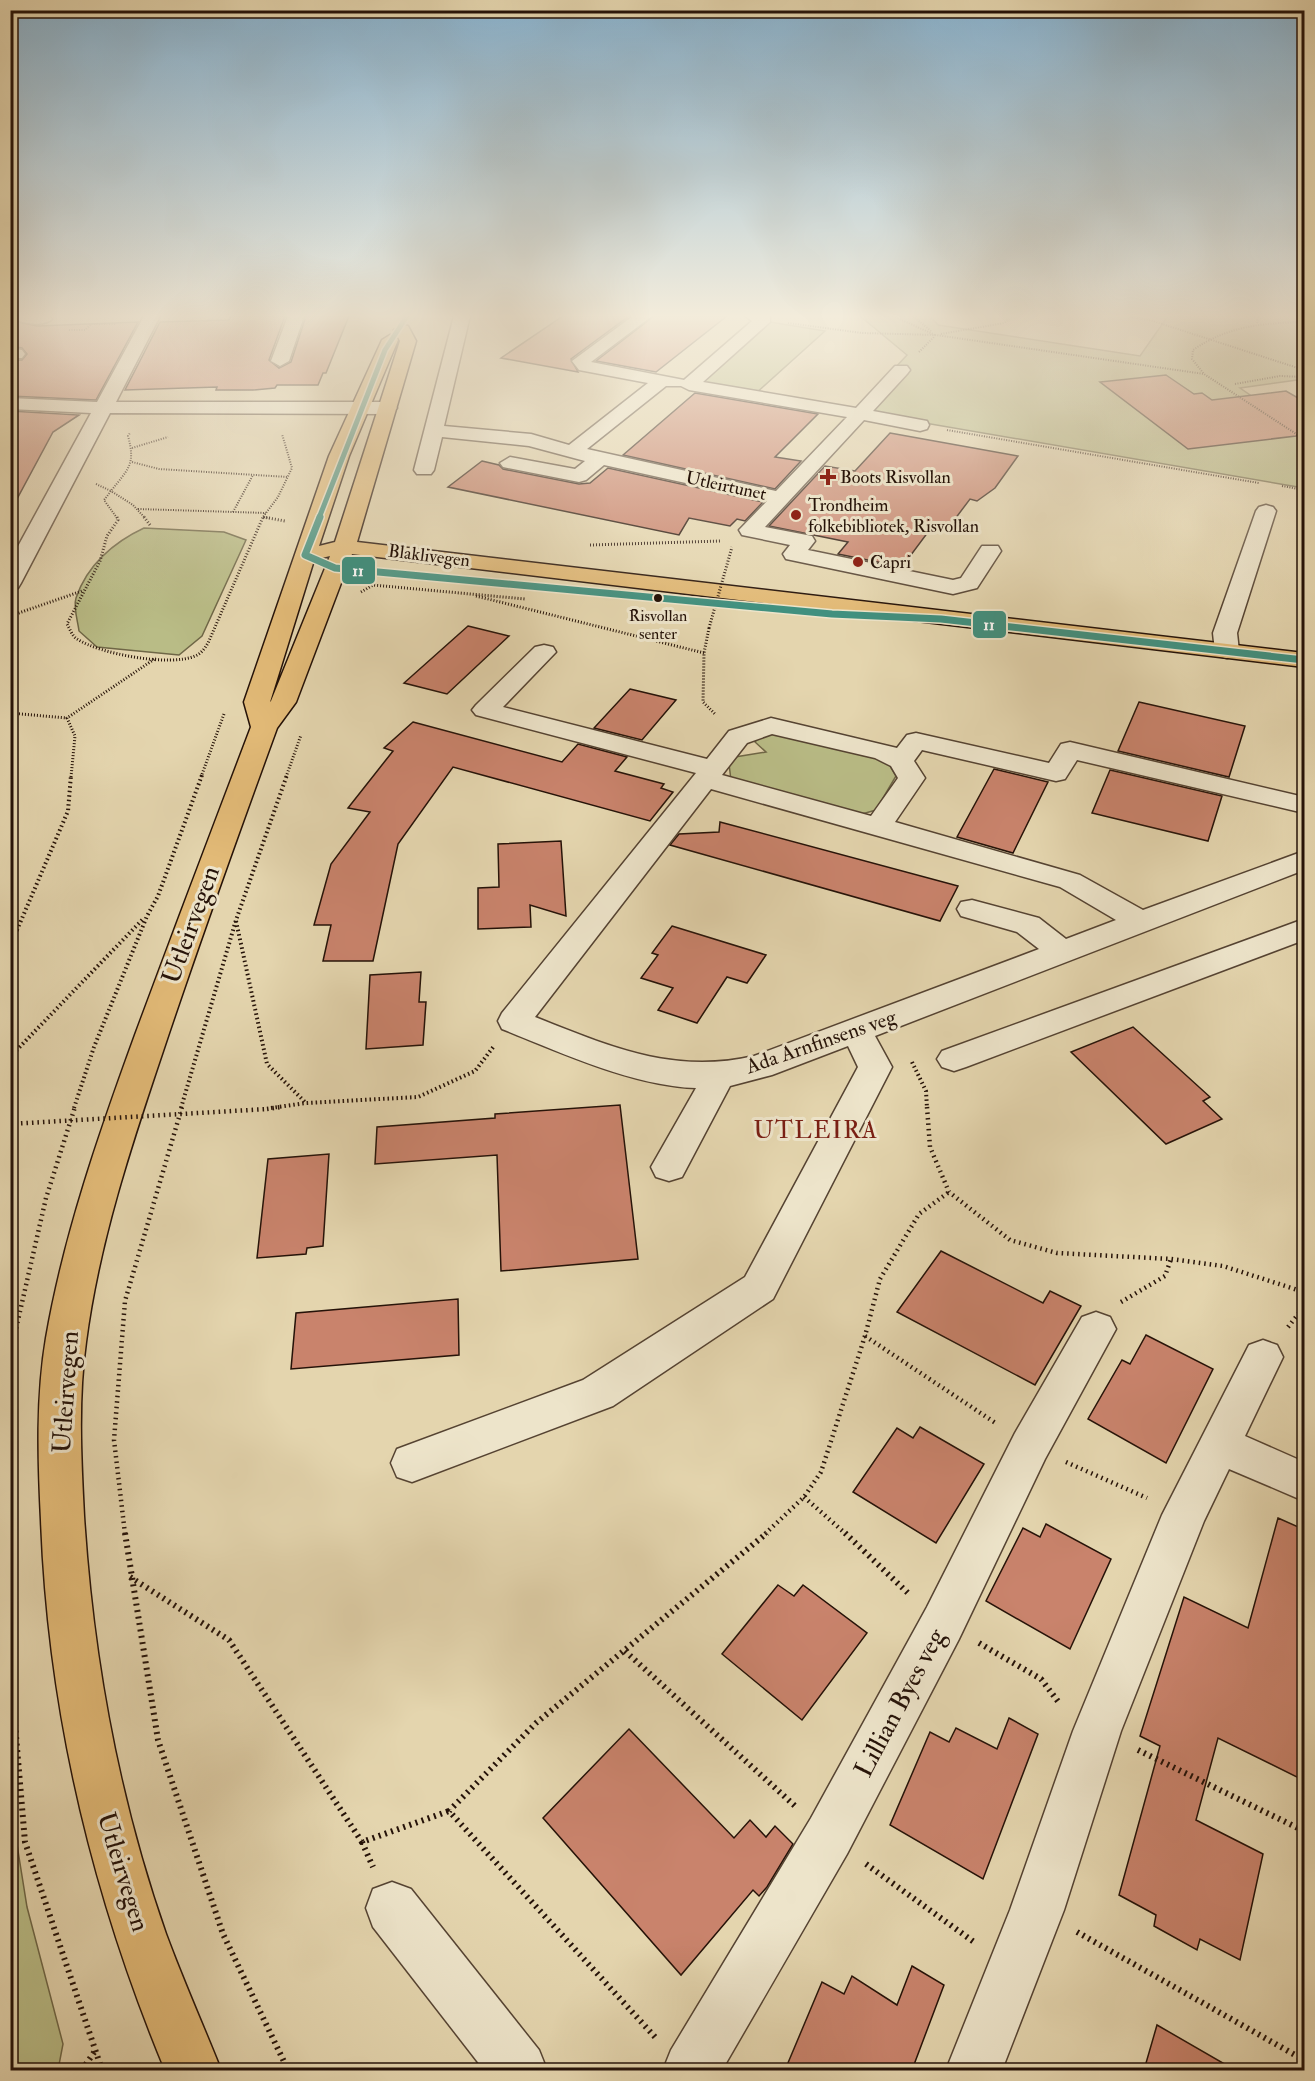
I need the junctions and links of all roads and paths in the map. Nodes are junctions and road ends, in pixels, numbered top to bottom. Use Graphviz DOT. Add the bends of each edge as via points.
graph roads {
  1 [pos="101,413"];
  2 [pos="358,413"];
  3 [pos="386,413"];
  4 [pos="436,413"];
  5 [pos="621,413"];
  6 [pos="855,413"];
  7 [pos="1265,413"];
  8 [pos="860,414"];
  9 [pos="920,425"];
  10 [pos="281,429"];
  11 [pos="432,430"];
  12 [pos="132,431"];
  13 [pos="1305,439"];
  14 [pos="572,452"];
  15 [pos="601,458"];
  16 [pos="132,462"];
  17 [pos="510,463"];
  18 [pos="424,470"];
  19 [pos="254,475"];
  20 [pos="579,476"];
  21 [pos="288,477"];
  22 [pos="64,479"];
  23 [pos="599,480"];
  24 [pos="1265,483"];
  25 [pos="1277,485"];
  26 [pos="1305,490"];
  27 [pos="111,491"];
  28 [pos="782,498"];
  29 [pos="138,509"];
  30 [pos="1266,511"];
  31 [pos="233,512"];
  32 [pos="267,513"];
  33 [pos="263,517"];
  34 [pos="294,521"];
  35 [pos="150,525"];
  36 [pos="750,530"];
  37 [pos="580,546"];
  38 [pos="732,547"];
  39 [pos="990,551"];
  40 [pos="305,555"];
  41 [pos="340,557"];
  42 [pos="10,583"];
  43 [pos="373,585"];
  44 [pos="82,591"];
  45 [pos="464,593"];
  46 [pos="356,594"];
  47 [pos="10,616"];
  48 [pos="1227,651"];
  49 [pos="544,652"];
  50 [pos="704,653"];
  51 [pos="156,658"];
  52 [pos="1305,660"];
  53 [pos="226,709"];
  54 [pos="10,713"];
  55 [pos="67,718"];
  56 [pos="283,730"];
  57 [pos="738,737"];
  58 [pos="901,761"];
  59 [pos="710,774"];
  60 [pos="1305,805"];
  61 [pos="878,826"];
  62 [pos="1305,860"];
  63 [pos="972,909"];
  64 [pos="147,916"];
  65 [pos="236,920"];
  66 [pos="1141,922"];
  67 [pos="1305,929"];
  68 [pos="10,936"];
  69 [pos="1064,952"];
  70 [pos="514,1021"];
  71 [pos="870,1026"];
  72 [pos="10,1057"];
  73 [pos="954,1059"];
  74 [pos="714,1076"];
  75 [pos="306,1103"];
  76 [pos="10,1124"];
  77 [pos="669,1167"];
  78 [pos="949,1191"];
  79 [pos="1171,1259"];
  80 [pos="1305,1292"];
  81 [pos="1096,1329"];
  82 [pos="10,1355"];
  83 [pos="1263,1357"];
  84 [pos="1221,1444"];
  85 [pos="412,1462"];
  86 [pos="1305,1482"];
  87 [pos="130,1577"];
  88 [pos="10,1666"];
  89 [pos="1097,1731"];
  90 [pos="449,1812"];
  91 [pos="1305,1831"];
  92 [pos="392,1908"];
  93 [pos="1037,1910"];
  94 [pos="95,2050"];
  95 [pos="677,2058"];
  96 [pos="1305,2060"];
  97 [pos="82,2070"];
  98 [pos="102,2070"];
  99 [pos="193,2070"];
  100 [pos="288,2070"];
  101 [pos="519,2070"];
  102 [pos="974,2070"];
  1 -- 22 [label="street"];
  2 -- 40 [label="main road, Utleirvegen"];
  3 -- 41 [label="main road, Utleirvegen"];
  4 -- 11 [label="street"];
  5 -- 14 [label="street"];
  6 -- 8 [label="street"];
  7 -- 13 [label="path"];
  8 -- 9 [label="street"];
  8 -- 28 [label="street, Utleirtunet"];
  9 -- 24 [label="path"];
  10 -- 21 [label="path" via="292,468"];
  11 -- 14 [label="street, Utleirtunet" via="531,440"];
  11 -- 18 [label="street"];
  12 -- 16 [label="path" via="128,436"];
  14 -- 15 [label="street, Utleirtunet"];
  15 -- 20 [label="street"];
  15 -- 28 [label="street, Utleirtunet"];
  16 -- 19 [label="path" via="159,469"];
  16 -- 27 [label="path"];
  17 -- 20 [label="street"];
  19 -- 21 [label="path"];
  19 -- 31 [label="path"];
  20 -- 23 [label="street"];
  21 -- 32 [label="path"];
  22 -- 27 [label="path"];
  22 -- 42 [label="street"];
  25 -- 26 [label="path"];
  27 -- 29 [label="path"];
  27 -- 44 [label="path" via="104,500 118,520"];
  28 -- 36 [label="street, Utleirtunet"];
  29 -- 31 [label="path"];
  29 -- 35 [label="path"];
  30 -- 48 [label="street" via="1225,633"];
  31 -- 32 [label="path"];
  32 -- 33 [label="path"];
  33 -- 34 [label="path"];
  33 -- 51 [label="path" via="201,654"];
  36 -- 37 [label="path" via="729,541"];
  36 -- 39 [label="street" via="804,541 794,554 953,587 969,583"];
  38 -- 50 [label="path, bridge"];
  40 -- 41 [label="main road, Blaklivegen"];
  40 -- 56 [label="main road, Utleirvegen" via="257,702"];
  41 -- 48 [label="main road, Blaklivegen" via="834,602 941,619"];
  41 -- 56 [label="main road, Utleirvegen" via="283,702"];
  43 -- 46 [label="path"];
  44 -- 47 [label="path"];
  44 -- 51 [label="path" via="68,624 75,638 100,650"];
  45 -- 50 [label="path"];
  48 -- 52 [label="main road, Blaklivegen"];
  49 -- 59 [label="street" via="485,710"];
  50 -- 57 [label="path" via="703,702"];
  51 -- 55 [label="path"];
  53 -- 64 [label="path" via="158,896"];
  54 -- 55 [label="path"];
  55 -- 68 [label="path" via="75,736 68,811 17,930"];
  56 -- 65 [label="path"];
  56 -- 99 [label="main road, Utleirvegen" via="193,918 107,1170 81,1263 66,1344 60,1447 63,1556 94,1768 135,1917"];
  57 -- 58 [label="street" via="771,726 884,752"];
  57 -- 59 [label="street"];
  58 -- 60 [label="street" via="916,741 1056,773 1070,750"];
  58 -- 61 [label="street" via="912,778"];
  59 -- 61 [label="street"];
  59 -- 70 [label="street"];
  61 -- 66 [label="street" via="1071,881"];
  62 -- 66 [label="street, Ada Arnfinsens veg"];
  63 -- 69 [label="street" via="1028,925"];
  64 -- 72 [label="path"];
  64 -- 82 [label="path" via="94,1047 46,1198"];
  65 -- 75 [label="path" via="267,1064"];
  65 -- 87 [label="path" via="125,1301 114,1440"];
  66 -- 69 [label="street, Ada Arnfinsens veg"];
  67 -- 73 [label="street"];
  69 -- 71 [label="street, Ada Arnfinsens veg"];
  70 -- 74 [label="street, Ada Arnfinsens veg" via="582,1048 671,1071"];
  70 -- 75 [label="path" via="475,1071 418,1097"];
  71 -- 74 [label="street, Ada Arnfinsens veg" via="760,1067"];
  71 -- 78 [label="path" via="905,1048 926,1091 930,1147"];
  71 -- 85 [label="street" via="874,1068 759,1288 598,1393"];
  74 -- 77 [label="street" via="713,1089"];
  75 -- 76 [label="path, bridge" via="267,1109"];
  78 -- 79 [label="path" via="1010,1240 1057,1253"];
  78 -- 90 [label="path" via="919,1214 880,1279 821,1472 804,1497 767,1533 536,1722"];
  79 -- 80 [label="path" via="1222,1266"];
  79 -- 81 [label="path" via="1165,1276 1124,1298"];
  81 -- 95 [label="street, Lillian Byes veg" via="1030,1446 943,1623 824,1846"];
  83 -- 84 [label="street"];
  84 -- 86 [label="street"];
  84 -- 89 [label="street" via="1184,1515"];
  87 -- 90 [label="path" via="229,1640 362,1842"];
  87 -- 100 [label="path" via="158,1740 223,1934"];
  88 -- 94 [label="path" via="25,1842"];
  89 -- 91 [label="path"];
  89 -- 93 [label="street"];
  90 -- 95 [label="path"];
  92 -- 101 [label="street"];
  93 -- 96 [label="path"];
  93 -- 102 [label="street"];
  94 -- 97 [label="path"];
  94 -- 98 [label="path"];
}
